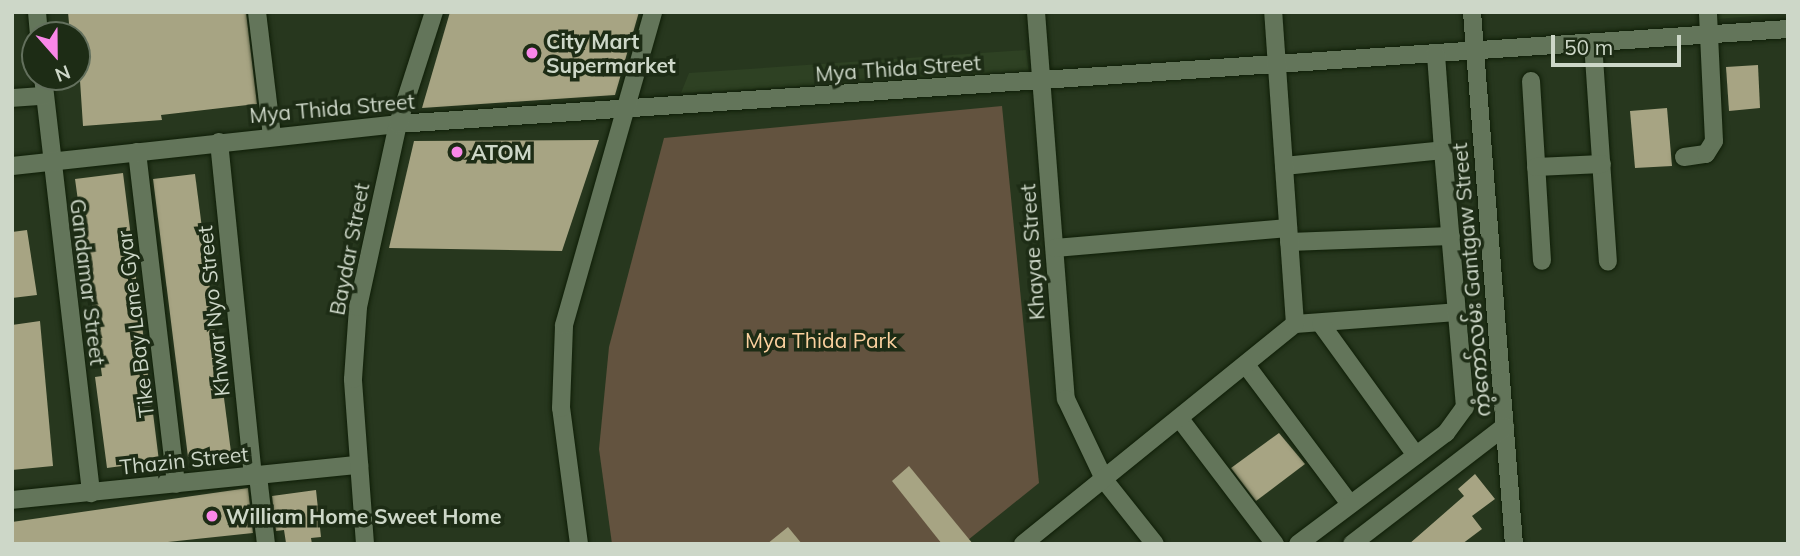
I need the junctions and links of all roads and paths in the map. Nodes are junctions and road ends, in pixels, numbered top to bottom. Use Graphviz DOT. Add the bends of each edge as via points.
graph roads {
  1 [pos="257,12"];
  2 [pos="434,12"];
  3 [pos="653,12"];
  4 [pos="1036,12"];
  5 [pos="1273,12"];
  6 [pos="1472,12"];
  7 [pos="1708,12"];
  8 [pos="1788,29"];
  9 [pos="1710,35"];
  10 [pos="1593,43"];
  11 [pos="1475,51"];
  12 [pos="1436,54"];
  13 [pos="1277,64"];
  14 [pos="1531,81"];
  15 [pos="1042,82"];
  16 [pos="44,91"];
  17 [pos="44,96"];
  18 [pos="12,98"];
  19 [pos="625,108"];
  20 [pos="398,124"];
  21 [pos="272,136"];
  22 [pos="219,142"];
  23 [pos="1443,150"];
  24 [pos="1684,157"];
  25 [pos="139,160"];
  26 [pos="50,162"];
  27 [pos="1602,164"];
  28 [pos="12,166"];
  29 [pos="1284,166"];
  30 [pos="1536,167"];
  31 [pos="1289,235"];
  32 [pos="1451,236"];
  33 [pos="1055,248"];
  34 [pos="1542,261"];
  35 [pos="1608,261"];
  36 [pos="1457,312"];
  37 [pos="1296,324"];
  38 [pos="1321,324"];
  39 [pos="1246,365"];
  40 [pos="1180,419"];
  41 [pos="1505,426"];
  42 [pos="1416,455"];
  43 [pos="359,465"];
  44 [pos="255,476"];
  45 [pos="175,479"];
  46 [pos="1105,481"];
  47 [pos="91,493"];
  48 [pos="12,500"];
  49 [pos="1350,504"];
  50 [pos="265,544"];
  51 [pos="365,544"];
  52 [pos="579,544"];
  53 [pos="1023,544"];
  54 [pos="1155,544"];
  55 [pos="1275,544"];
  56 [pos="1298,544"];
  57 [pos="1352,544"];
  58 [pos="1514,544"];
  1 -- 21 [label="street"];
  2 -- 20 [label="street, Baydar Street"];
  3 -- 19 [label="street"];
  4 -- 15 [label="street, Khayae Street"];
  5 -- 13 [label="street"];
  6 -- 11 [label="street, ကံ့ကော်လမ်း Gantgaw Street"];
  7 -- 9 [label="street"];
  8 -- 9 [label="street, Mya Thida Street"];
  9 -- 10 [label="street, Mya Thida Street"];
  9 -- 24 [label="street" via="1714,141 1706,154"];
  10 -- 11 [label="street, Mya Thida Street"];
  10 -- 27 [label="street"];
  11 -- 12 [label="street, Mya Thida Street"];
  11 -- 41 [label="street, ကံ့ကော်လမ်း Gantgaw Street"];
  12 -- 13 [label="street, Mya Thida Street"];
  12 -- 23 [label="street"];
  13 -- 15 [label="street, Mya Thida Street"];
  13 -- 29 [label="street"];
  14 -- 30 [label="street"];
  15 -- 19 [label="street, Mya Thida Street"];
  15 -- 33 [label="street, Khayae Street"];
  16 -- 17 [label="street, Gandamar Street"];
  17 -- 18 [label="street"];
  17 -- 26 [label="street, Gandamar Street"];
  19 -- 20 [label="street, Mya Thida Street"];
  19 -- 52 [label="street" via="564,325 561,408"];
  20 -- 21 [label="street, Mya Thida Street"];
  20 -- 43 [label="street, Baydar Street" via="358,307 354,379"];
  21 -- 22 [label="street, Mya Thida Street"];
  22 -- 25 [label="street, Mya Thida Street"];
  22 -- 44 [label="street, Khwar Nyo Street"];
  23 -- 29 [label="street"];
  23 -- 32 [label="street"];
  25 -- 26 [label="street, Mya Thida Street"];
  25 -- 45 [label="street, Tike Bay Lane Gyar"];
  26 -- 28 [label="street, Mya Thida Street"];
  26 -- 47 [label="street, Gandamar Street"];
  27 -- 30 [label="street"];
  27 -- 35 [label="street"];
  29 -- 31 [label="street"];
  30 -- 34 [label="street"];
  31 -- 32 [label="street"];
  31 -- 33 [label="street"];
  31 -- 37 [label="street"];
  32 -- 36 [label="street"];
  33 -- 46 [label="street, Khayae Street" via="1066,399"];
  36 -- 38 [label="street"];
  36 -- 42 [label="street" via="1465,407 1446,433"];
  37 -- 38 [label="street"];
  37 -- 39 [label="street"];
  38 -- 42 [label="street"];
  39 -- 40 [label="street"];
  39 -- 49 [label="street"];
  40 -- 46 [label="street"];
  40 -- 55 [label="street"];
  41 -- 57 [label="street"];
  41 -- 58 [label="street, ကံ့ကော်လမ်း Gantgaw Street"];
  42 -- 49 [label="street"];
  43 -- 44 [label="street, Thazin Street"];
  43 -- 51 [label="street, Baydar Street"];
  44 -- 45 [label="street, Thazin Street"];
  44 -- 50 [label="street, Khwar Nyo Street"];
  45 -- 47 [label="street, Thazin Street"];
  46 -- 53 [label="street"];
  46 -- 54 [label="street, Khayae Street"];
  47 -- 48 [label="street, Thazin Street"];
  49 -- 56 [label="street"];
}
